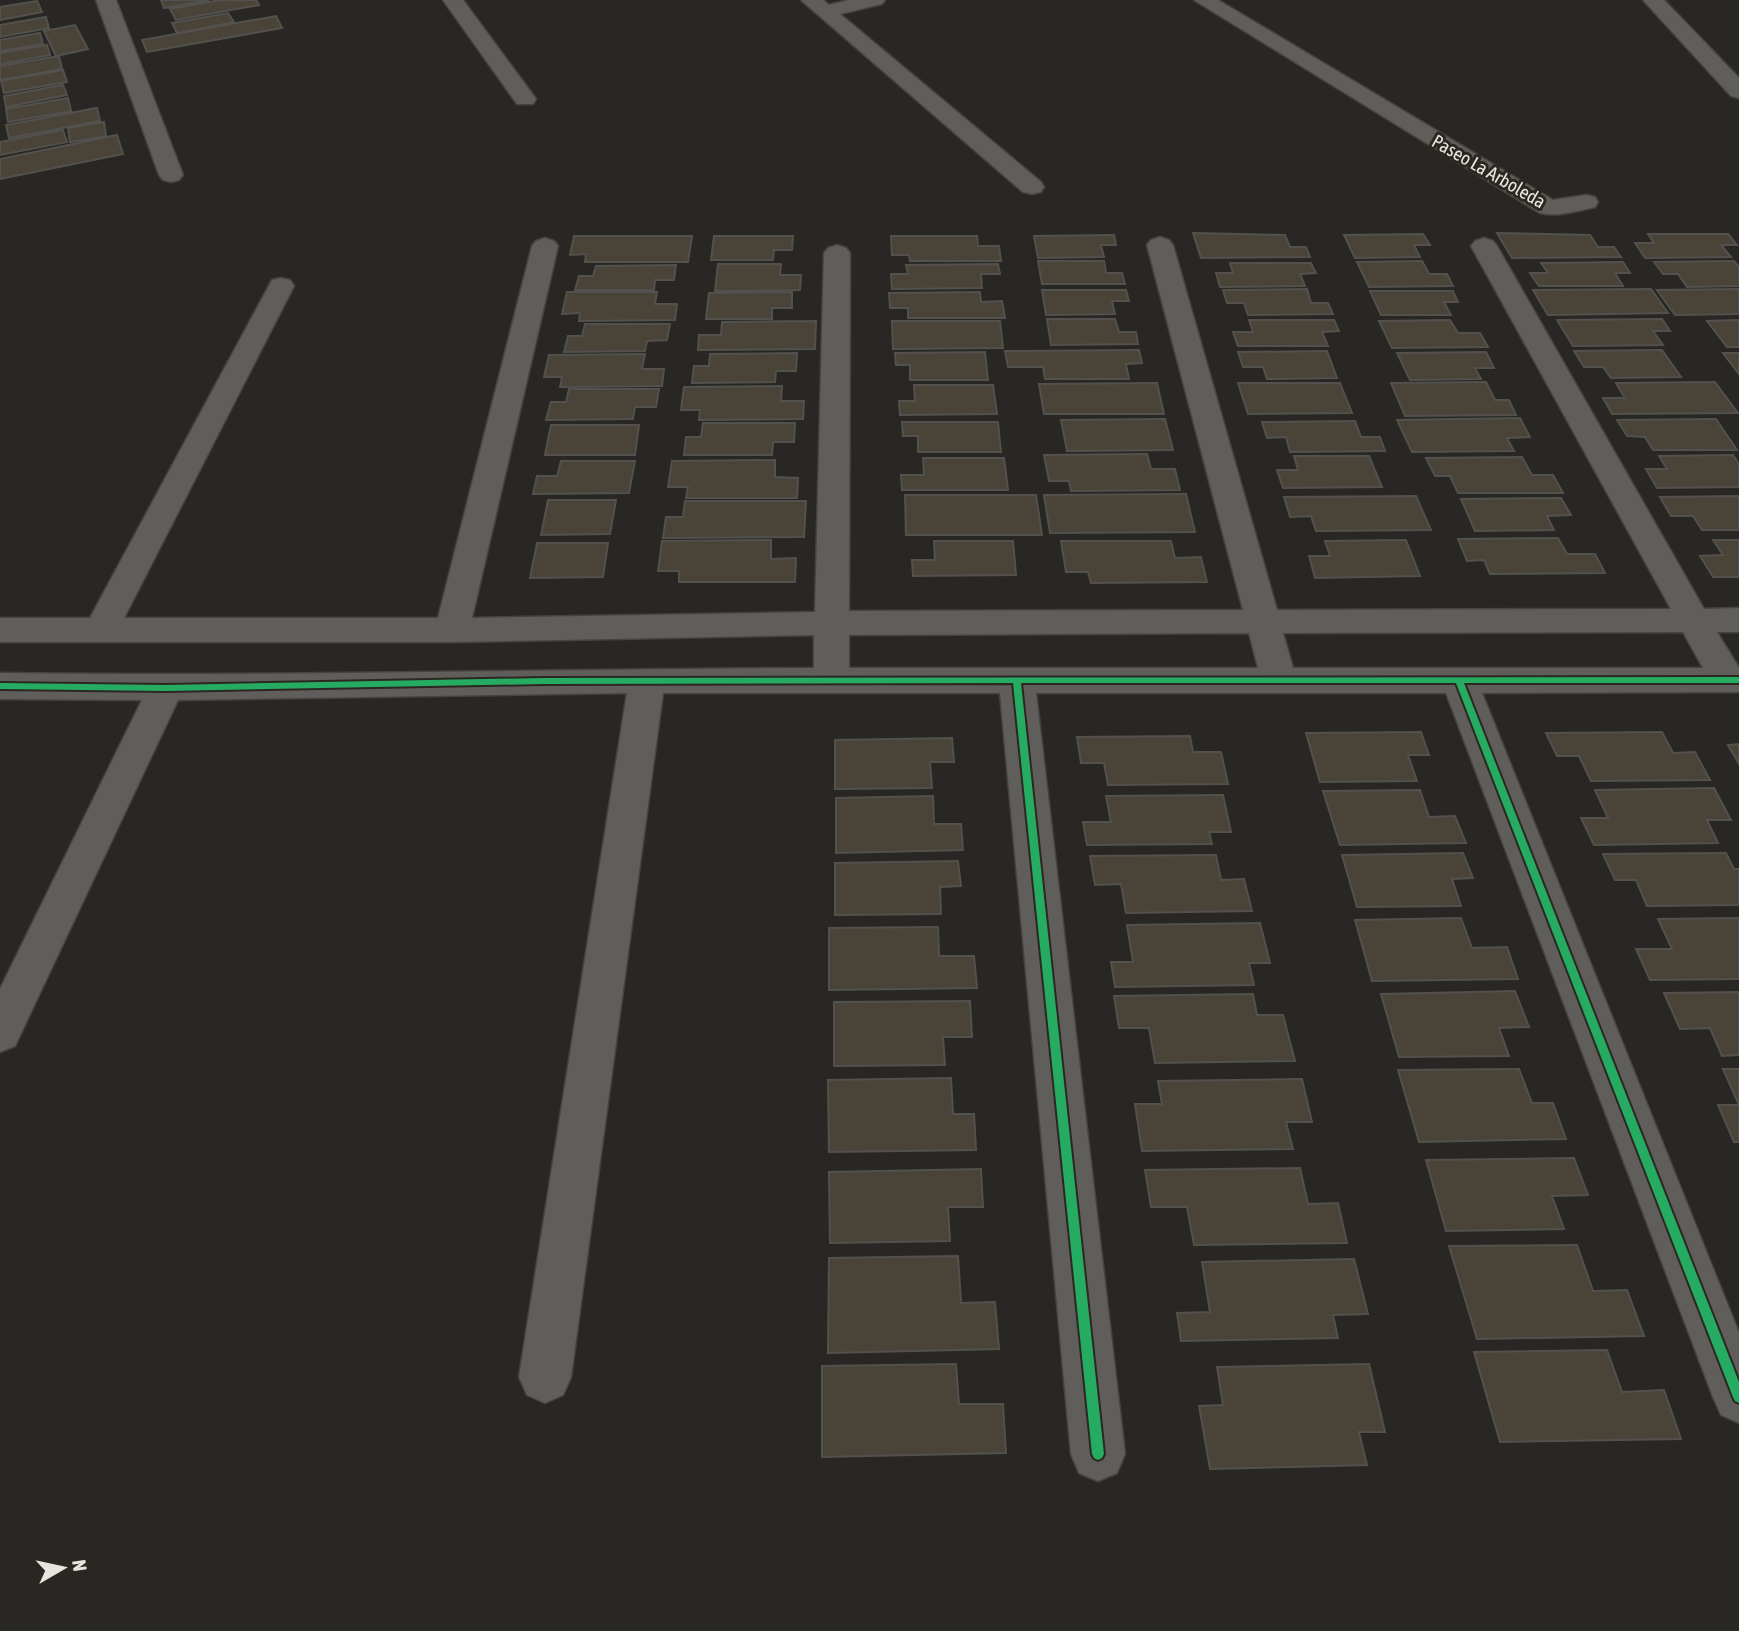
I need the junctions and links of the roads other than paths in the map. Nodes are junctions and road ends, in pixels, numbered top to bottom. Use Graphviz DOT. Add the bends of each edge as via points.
graph roads {
  1 [pos="106,0"];
  2 [pos="453,0"];
  3 [pos="875,0"];
  4 [pos="1204,0"];
  5 [pos="1644,3"];
  6 [pos="817,6"];
  7 [pos="1739,91"];
  8 [pos="525,99"];
  9 [pos="171,175"];
  10 [pos="1032,187"];
  11 [pos="1563,188"];
  12 [pos="1160,244"];
  13 [pos="545,246"];
  14 [pos="1484,246"];
  15 [pos="837,253"];
  16 [pos="281,286"];
  17 [pos="1693,620"];
  18 [pos="1739,620"];
  19 [pos="1264,622"];
  20 [pos="831,623"];
  21 [pos="0,629"];
  22 [pos="101,630"];
  23 [pos="452,630"];
  24 [pos="1459,680"];
  25 [pos="1017,681"];
  26 [pos="1279,681"];
  27 [pos="1733,681"];
  28 [pos="647,682"];
  29 [pos="831,682"];
  30 [pos="0,686"];
  31 [pos="166,688"];
  32 [pos="0,1033"];
  33 [pos="545,1377"];
  34 [pos="1739,1398"];
  35 [pos="1098,1454"];
  1 -- 9 [label="street"];
  2 -- 8 [label="street"];
  3 -- 6 [label="street"];
  4 -- 11 [label="street, Paseo La Arboleda" via="1549,208 1586,202"];
  5 -- 7 [label="street" via="1683,31"];
  6 -- 10 [label="street"];
  12 -- 19 [label="street"];
  13 -- 23 [label="street"];
  14 -- 17 [label="street"];
  15 -- 20 [label="street"];
  16 -- 22 [label="street"];
  17 -- 18 [label="street"];
  17 -- 19 [label="street"];
  17 -- 27 [label="street"];
  19 -- 20 [label="street"];
  19 -- 26 [label="street"];
  20 -- 23 [label="street"];
  20 -- 29 [label="street"];
  21 -- 22 [label="street"];
  22 -- 23 [label="street"];
  24 -- 26 [label="street"];
  24 -- 27 [label="street"];
  24 -- 34 [label="street"];
  25 -- 26 [label="street"];
  25 -- 29 [label="street"];
  25 -- 35 [label="street"];
  28 -- 29 [label="street"];
  28 -- 31 [label="street"];
  28 -- 33 [label="street"];
  30 -- 31 [label="street"];
  31 -- 32 [label="street"];
}
